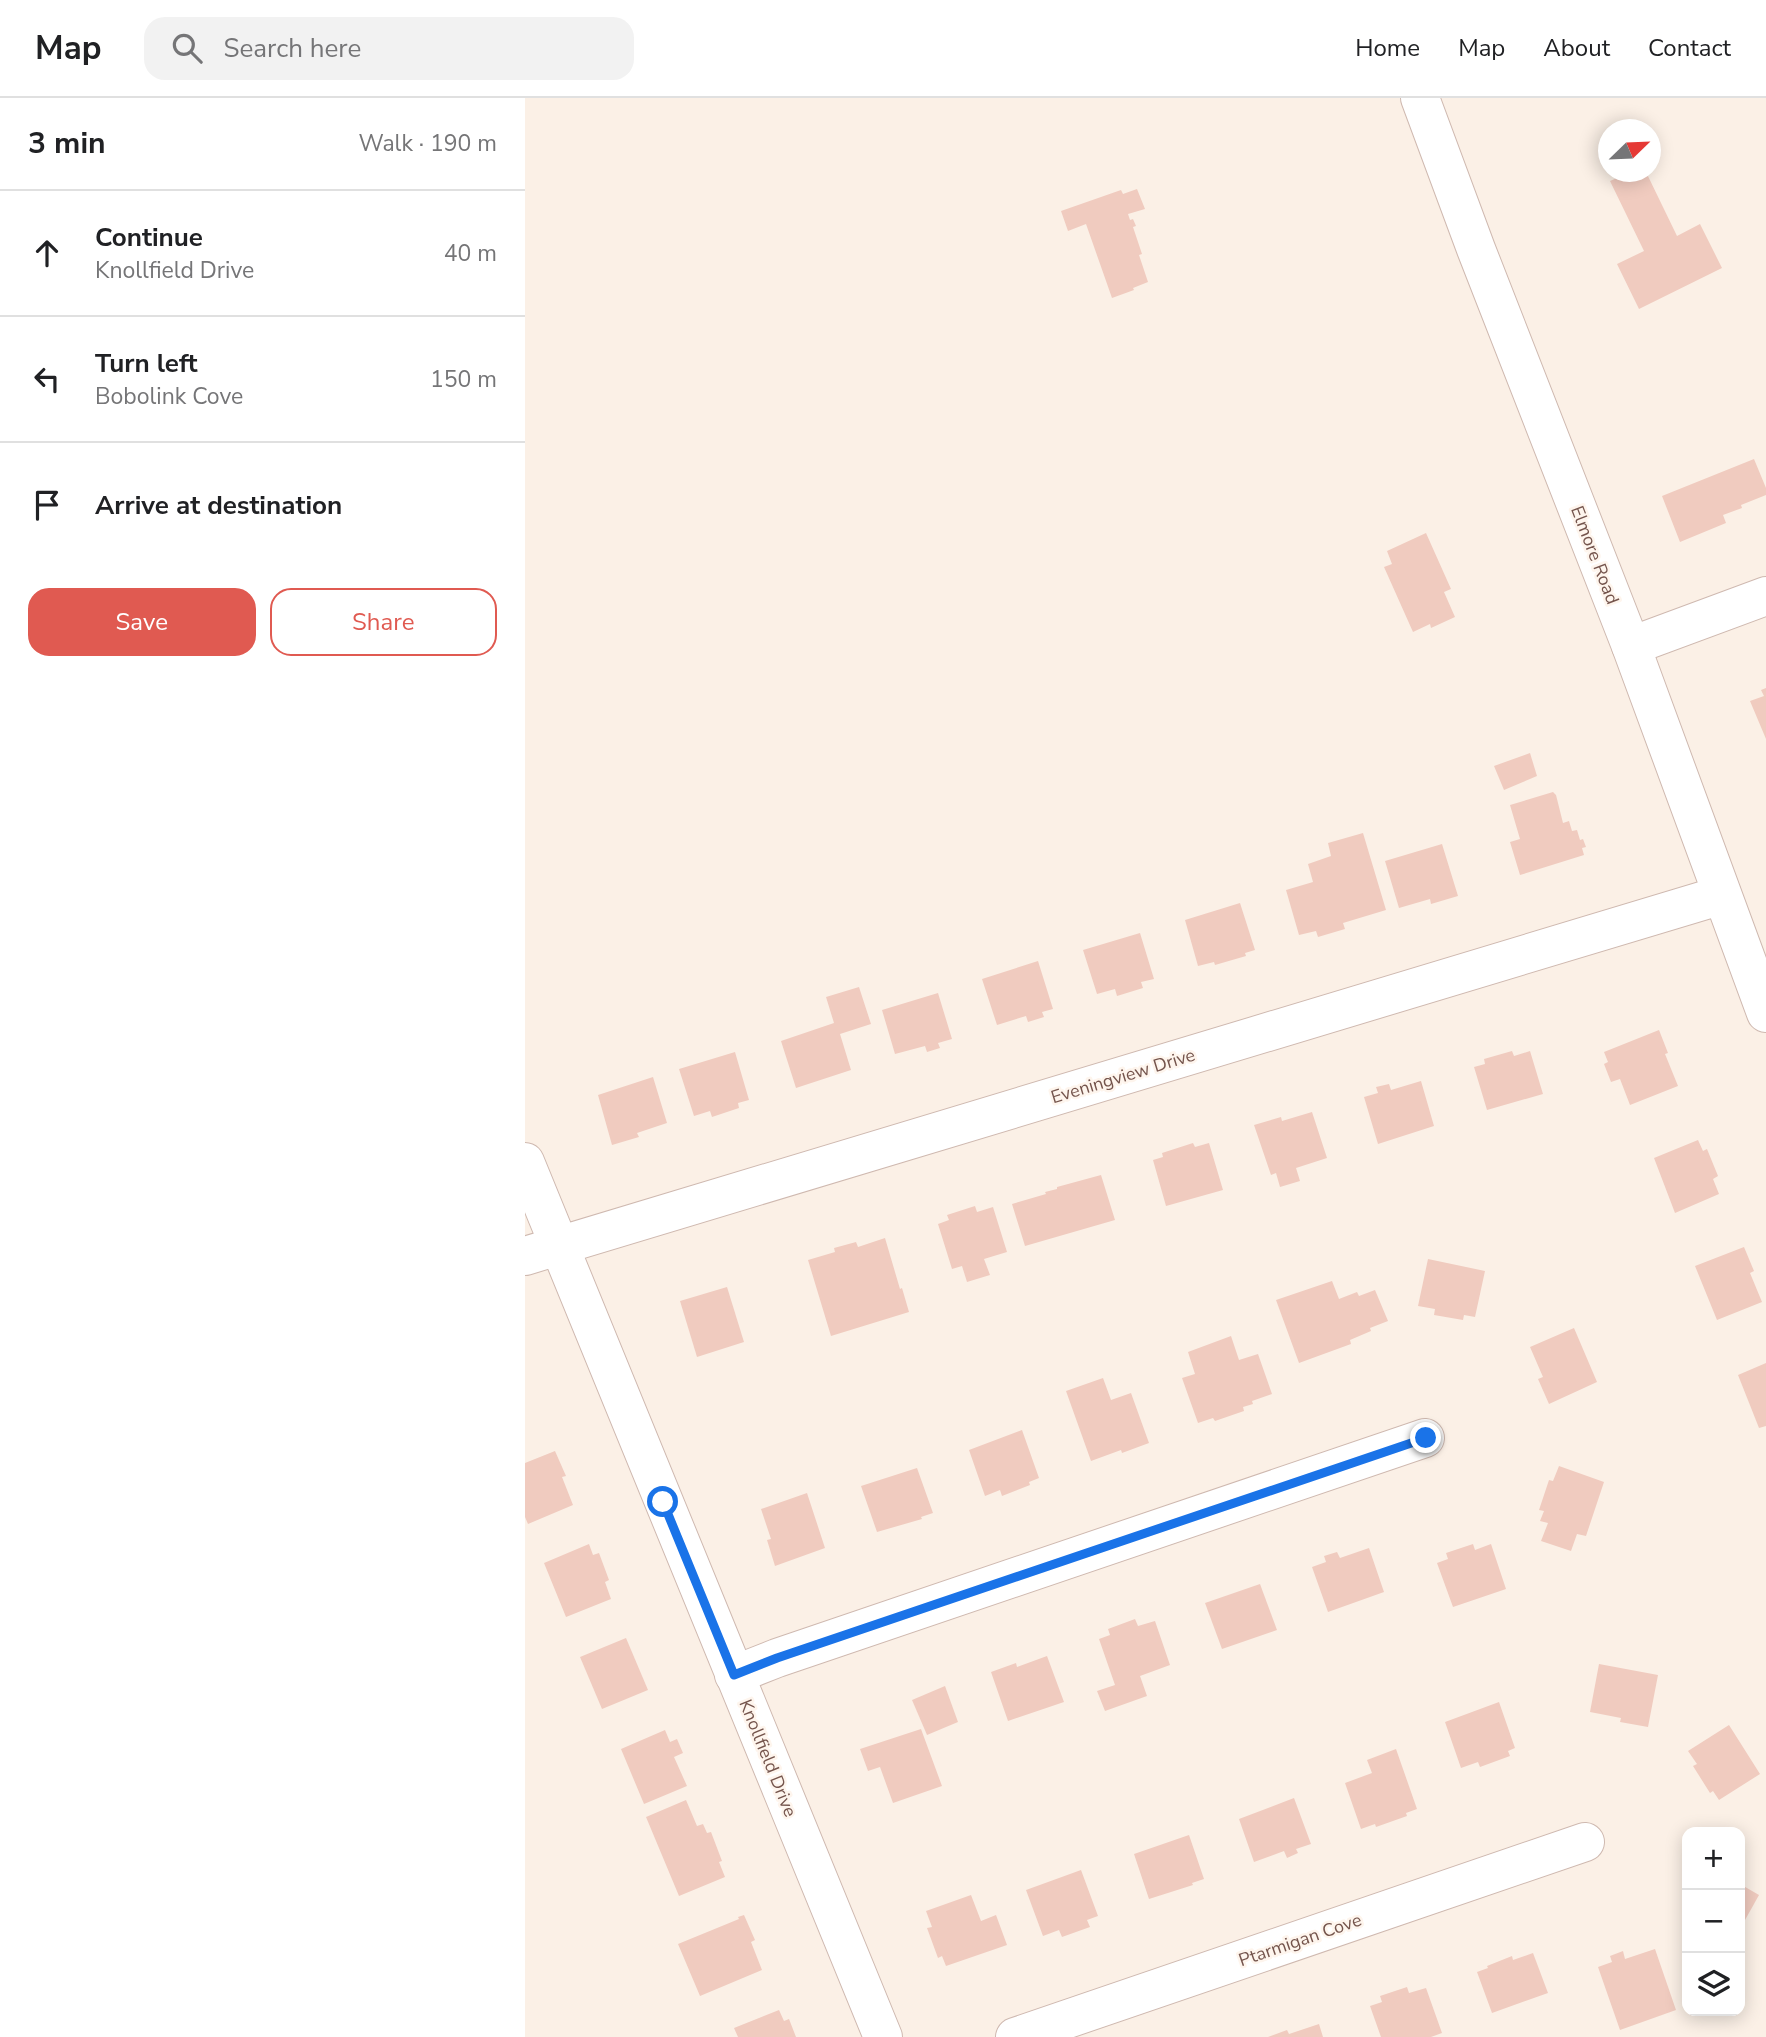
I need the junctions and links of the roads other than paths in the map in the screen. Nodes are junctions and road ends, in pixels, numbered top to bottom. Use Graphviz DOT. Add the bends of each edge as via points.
graph roads {
  1 [pos="1420,98"];
  2 [pos="1766,596"];
  3 [pos="1631,646"];
  4 [pos="1722,895"];
  5 [pos="1766,1013"];
  6 [pos="525,1162"];
  7 [pos="542,1251"];
  8 [pos="1426,1438"];
  9 [pos="734,1675"];
  10 [pos="1585,1842"];
  11 [pos="883,2037"];
  12 [pos="1015,2037"];
  1 -- 3 [label="street, Elmore Road"];
  2 -- 3 [label="street"];
  3 -- 4 [label="street, Elmore Road"];
  4 -- 5 [label="street, Elmore Road"];
  4 -- 7 [label="street, Eveningview Drive"];
  6 -- 7 [label="street, Knollfield Drive"];
  7 -- 9 [label="street, Knollfield Drive"];
  8 -- 9 [label="street"];
  9 -- 11 [label="street, Knollfield Drive"];
  10 -- 12 [label="street, Ptarmigan Cove"];
}
